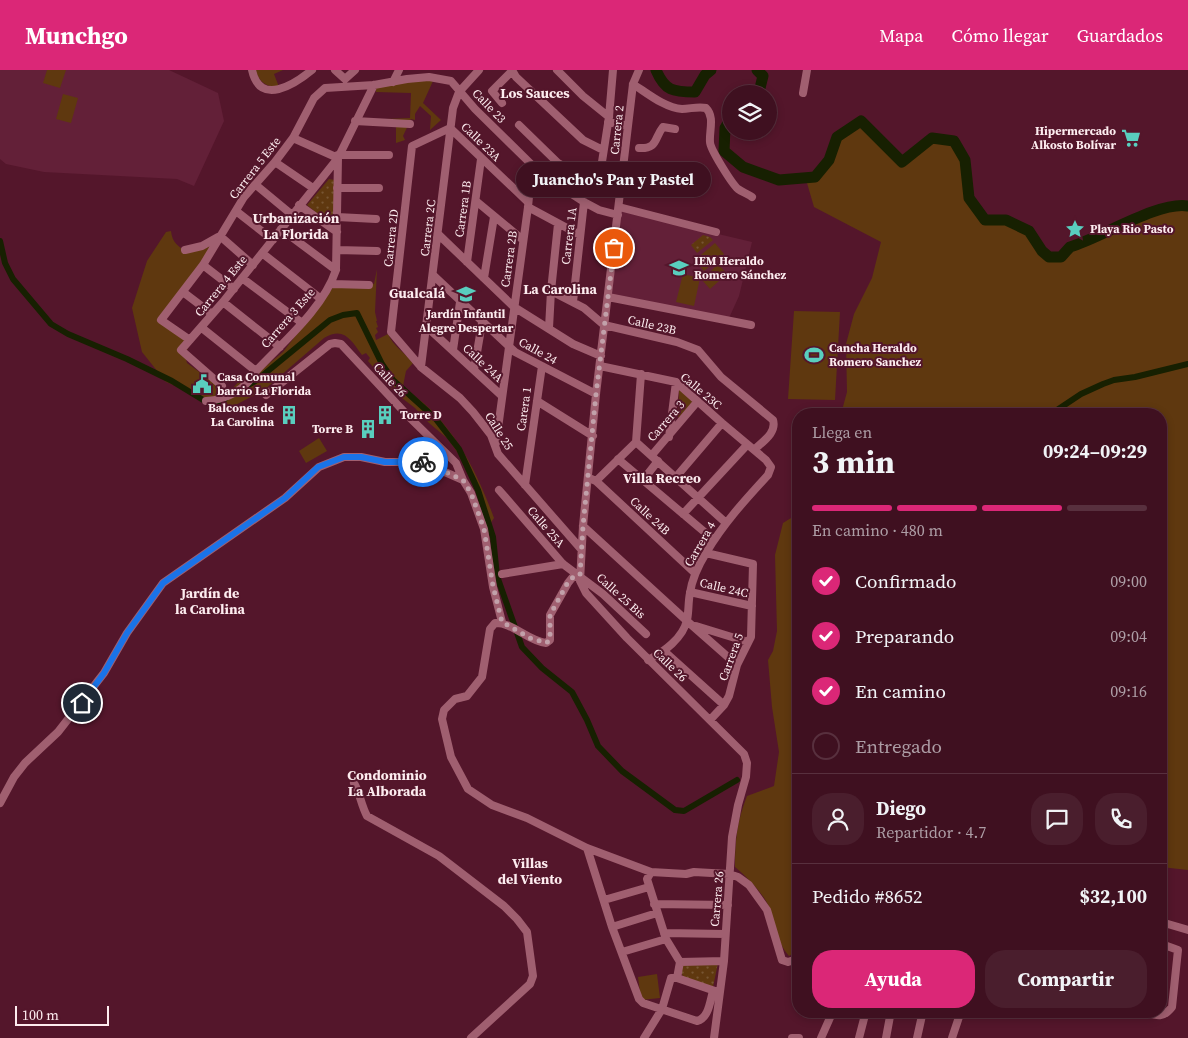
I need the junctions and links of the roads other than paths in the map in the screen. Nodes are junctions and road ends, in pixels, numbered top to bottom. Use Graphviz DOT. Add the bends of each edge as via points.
graph roads {
  1 [pos="252,70"];
  2 [pos="312,70"];
  3 [pos="334,70"];
  4 [pos="356,70"];
  5 [pos="399,70"];
  6 [pos="479,70"];
  7 [pos="557,70"];
  8 [pos="613,70"];
  9 [pos="639,70"];
  10 [pos="807,70"];
  11 [pos="512,71"];
  12 [pos="393,82"];
  13 [pos="345,83"];
  14 [pos="633,84"];
  15 [pos="374,85"];
  16 [pos="325,88"];
  17 [pos="459,92"];
  18 [pos="803,92"];
  19 [pos="502,103"];
  20 [pos="609,119"];
  21 [pos="355,121"];
  22 [pos="410,124"];
  23 [pos="519,125"];
  24 [pos="628,126"];
  25 [pos="450,128"];
  26 [pos="675,129"];
  27 [pos="293,138"];
  28 [pos="412,146"];
  29 [pos="632,147"];
  30 [pos="603,150"];
  31 [pos="389,156"];
  32 [pos="338,157"];
  33 [pos="481,159"];
  34 [pos="275,162"];
  35 [pos="532,165"];
  36 [pos="256,185"];
  37 [pos="313,188"];
  38 [pos="337,188"];
  39 [pos="379,188"];
  40 [pos="752,197"];
  41 [pos="476,200"];
  42 [pos="584,202"];
  43 [pos="528,204"];
  44 [pos="299,205"];
  45 [pos="236,211"];
  46 [pos="618,211"];
  47 [pos="291,214"];
  48 [pos="337,217"];
  49 [pos="494,217"];
  50 [pos="376,219"];
  51 [pos="558,224"];
  52 [pos="281,229"];
  53 [pos="337,232"];
  54 [pos="716,232"];
  55 [pos="439,235"];
  56 [pos="580,235"];
  57 [pos="220,236"];
  58 [pos="273,240"];
  59 [pos="523,240"];
  60 [pos="185,250"];
  61 [pos="337,250"];
  62 [pos="377,251"];
  63 [pos="262,253"];
  64 [pos="467,262"];
  65 [pos="203,265"];
  66 [pos="253,265"];
  67 [pos="336,270"];
  68 [pos="434,276"];
  69 [pos="242,278"];
  70 [pos="484,278"];
  71 [pos="332,284"];
  72 [pos="369,285"];
  73 [pos="234,289"];
  74 [pos="551,291"];
  75 [pos="183,292"];
  76 [pos="608,297"];
  77 [pos="321,300"];
  78 [pos="223,302"];
  79 [pos="460,302"];
  80 [pos="573,302"];
  81 [pos="514,307"];
  82 [pos="212,314"];
  83 [pos="302,323"];
  84 [pos="482,323"];
  85 [pos="604,325"];
  86 [pos="751,325"];
  87 [pos="427,327"];
  88 [pos="202,328"];
  89 [pos="549,328"];
  90 [pos="391,332"];
  91 [pos="190,340"];
  92 [pos="280,346"];
  93 [pos="509,347"];
  94 [pos="453,350"];
  95 [pos="601,356"];
  96 [pos="542,366"];
  97 [pos="600,366"];
  98 [pos="422,367"];
  99 [pos="474,370"];
  100 [pos="256,371"];
  101 [pos="641,374"];
  102 [pos="676,382"];
  103 [pos="222,386"];
  104 [pos="596,394"];
  105 [pos="266,395"];
  106 [pos="502,396"];
  107 [pos="206,401"];
  108 [pos="537,401"];
  109 [pos="697,402"];
  110 [pos="722,424"];
  111 [pos="593,436"];
  112 [pos="669,437"];
  113 [pos="636,442"];
  114 [pos="496,444"];
  115 [pos="747,445"];
  116 [pos="754,450"];
  117 [pos="652,455"];
  118 [pos="618,459"];
  119 [pos="658,461"];
  120 [pos="771,467"];
  121 [pos="676,477"];
  122 [pos="592,479"];
  123 [pos="463,480"];
  124 [pos="642,480"];
  125 [pos="525,485"];
  126 [pos="498,490"];
  127 [pos="696,498"];
  128 [pos="683,514"];
  129 [pos="725,522"];
  130 [pos="583,526"];
  131 [pos="714,540"];
  132 [pos="581,549"];
  133 [pos="706,553"];
  134 [pos="563,564"];
  135 [pos="696,573"];
  136 [pos="502,574"];
  137 [pos="580,578"];
  138 [pos="690,592"];
  139 [pos="752,606"];
  140 [pos="689,623"];
  141 [pos="504,624"];
  142 [pos="646,634"];
  143 [pos="748,642"];
  144 [pos="664,652"];
  145 [pos="648,660"];
  146 [pos="737,665"];
  147 [pos="724,704"];
  148 [pos="710,720"];
  149 [pos="747,763"];
  150 [pos="354,783"];
  151 [pos="0,803"];
  152 [pos="587,848"];
  153 [pos="651,872"];
  154 [pos="729,874"];
  155 [pos="650,887"];
  156 [pos="604,900"];
  157 [pos="654,904"];
  158 [pos="728,905"];
  159 [pos="657,913"];
  160 [pos="1167,924"];
  161 [pos="612,927"];
  162 [pos="1188,930"];
  163 [pos="725,934"];
  164 [pos="665,936"];
  165 [pos="1167,946"];
  166 [pos="622,952"];
  167 [pos="724,961"];
  168 [pos="792,961"];
  169 [pos="680,962"];
  170 [pos="674,978"];
  171 [pos="717,992"];
  172 [pos="662,1010"];
  173 [pos="1167,1014"];
  174 [pos="830,1018"];
  175 [pos="864,1018"];
  176 [pos="890,1018"];
  177 [pos="921,1018"];
  178 [pos="959,1018"];
  179 [pos="471,1038"];
  180 [pos="644,1038"];
  181 [pos="714,1038"];
  182 [pos="792,1038"];
  183 [pos="799,1038"];
  184 [pos="821,1038"];
  185 [pos="859,1038"];
  186 [pos="886,1038"];
  187 [pos="917,1038"];
  188 [pos="952,1038"];
  1 -- 2 [label="street" via="260,85 276,90 290,86"];
  3 -- 13 [label="street"];
  4 -- 13 [label="street"];
  5 -- 12 [label="street"];
  6 -- 17 [label="street"];
  7 -- 20 [label="street"];
  8 -- 20 [label="street"];
  9 -- 14 [label="street, Carrera 2"];
  10 -- 18 [label="street"];
  11 -- 19 [label="street" via="492,92"];
  11 -- 30 [label="street" via="582,140"];
  12 -- 15 [label="street, Calle 23"];
  12 -- 17 [label="street, Calle 23" via="439,78 454,83"];
  13 -- 15 [label="street, Calle 23"];
  13 -- 16 [label="street, Calle 23"];
  14 -- 24 [label="street, Carrera 2"];
  14 -- 40 [label="street" via="676,108 706,108 711,122 710,145 739,190"];
  15 -- 21 [label="street, Carrera 4 Este"];
  16 -- 27 [label="street, Carrera 5 Este" via="314,98"];
  17 -- 25 [label="street, Carrera 2C"];
  17 -- 35 [label="street, Calle 23"];
  20 -- 24 [label="street"];
  20 -- 30 [label="street"];
  21 -- 22 [label="street"];
  21 -- 32 [label="street, Carrera 4 Este"];
  23 -- 30 [label="street" via="558,163 596,184"];
  24 -- 29 [label="street, Carrera 2"];
  25 -- 28 [label="street, Calle 23A"];
  25 -- 33 [label="street, Calle 23A"];
  25 -- 55 [label="street, Carrera 2C"];
  26 -- 29 [label="street" via="663,127 649,147"];
  27 -- 32 [label="street"];
  27 -- 34 [label="street, Carrera 5 Este"];
  28 -- 90 [label="street, Carrera 2D"];
  29 -- 46 [label="street, Carrera 2"];
  31 -- 32 [label="street"];
  32 -- 37 [label="street, Carrera 4 Este"];
  32 -- 38 [label="street, Carrera 3 Este"];
  33 -- 41 [label="street, Carrera 1B"];
  33 -- 43 [label="street, Calle 23A"];
  34 -- 36 [label="street, Carrera 5 Este"];
  34 -- 37 [label="street"];
  35 -- 42 [label="street, Calle 23"];
  35 -- 43 [label="street, Carrera 2B"];
  36 -- 45 [label="street, Carrera 5 Este"];
  36 -- 47 [label="street"];
  37 -- 44 [label="street, Carrera 4 Este"];
  38 -- 39 [label="street"];
  38 -- 48 [label="street, Carrera 3 Este"];
  41 -- 49 [label="street"];
  41 -- 64 [label="street, Carrera 1B"];
  42 -- 46 [label="street, Calle 23" via="599,210"];
  42 -- 56 [label="street, Carrera 1A"];
  43 -- 51 [label="street, Calle 23A"];
  43 -- 59 [label="street, Carrera 2B"];
  44 -- 47 [label="street, Carrera 4 Este"];
  44 -- 53 [label="street"];
  45 -- 57 [label="street, Carrera 5 Este"];
  45 -- 58 [label="street"];
  46 -- 54 [label="street, Calle 23"];
  46 -- 76 [label="street, Carrera 2"];
  47 -- 52 [label="street, Carrera 4 Este"];
  48 -- 50 [label="street"];
  48 -- 53 [label="street, Carrera 3 Este"];
  49 -- 59 [label="street"];
  49 -- 70 [label="street"];
  51 -- 56 [label="street, Calle 23A"];
  51 -- 74 [label="street"];
  52 -- 58 [label="street, Carrera 4 Este"];
  52 -- 67 [label="street"];
  53 -- 61 [label="street, Carrera 3 Este"];
  55 -- 64 [label="street"];
  55 -- 68 [label="street, Carrera 2C"];
  56 -- 80 [label="street, Carrera 1A"];
  57 -- 60 [label="street" via="202,246"];
  57 -- 65 [label="street, Carrera 5 Este"];
  57 -- 66 [label="street"];
  58 -- 63 [label="street, Carrera 4 Este"];
  59 -- 81 [label="street, Carrera 2B"];
  61 -- 62 [label="street"];
  61 -- 67 [label="street, Carrera 3 Este"];
  63 -- 66 [label="street, Carrera 4 Este"];
  63 -- 77 [label="street"];
  64 -- 70 [label="street"];
  65 -- 73 [label="street"];
  65 -- 75 [label="street, Carrera 5 Este"];
  66 -- 69 [label="street, Carrera 4 Este"];
  67 -- 71 [label="street, Carrera 3 Este"];
  68 -- 79 [label="street, Calle 24"];
  68 -- 87 [label="street, Carrera 2C"];
  69 -- 73 [label="street, Carrera 4 Este"];
  69 -- 83 [label="street"];
  70 -- 81 [label="street"];
  71 -- 72 [label="street"];
  71 -- 77 [label="street, Carrera 3 Este"];
  73 -- 78 [label="street, Carrera 4 Este"];
  74 -- 80 [label="street, Calle 23B"];
  74 -- 89 [label="street"];
  75 -- 82 [label="street"];
  75 -- 91 [label="street, Carrera 5 Este" via="161,320"];
  76 -- 85 [label="street, Carrera 2"];
  76 -- 86 [label="street"];
  77 -- 83 [label="street, Carrera 3 Este"];
  78 -- 82 [label="street, Carrera 4 Este"];
  78 -- 92 [label="street"];
  79 -- 84 [label="street, Calle 24"];
  79 -- 94 [label="street"];
  80 -- 85 [label="street, Calle 23B"];
  81 -- 89 [label="street"];
  81 -- 93 [label="street, Carrera 2B"];
  82 -- 88 [label="street, Carrera 4 Este"];
  83 -- 92 [label="street, Carrera 3 Este"];
  84 -- 93 [label="street, Calle 24"];
  84 -- 99 [label="street"];
  85 -- 95 [label="street, Carrera 2"];
  85 -- 116 [label="street, Calle 23B" via="698,350 720,377 773,420 772,432"];
  87 -- 94 [label="street, Calle 24A"];
  87 -- 98 [label="street, Carrera 2C"];
  88 -- 91 [label="street, Carrera 4 Este"];
  88 -- 100 [label="street"];
  89 -- 95 [label="street" via="573,344"];
  90 -- 98 [label="street, Calle 25"];
  91 -- 103 [label="street, Carrera 4 Este" via="181,350"];
  92 -- 100 [label="street, Carrera 3 Este"];
  93 -- 96 [label="street, Calle 24"];
  93 -- 106 [label="street, Carrera 2B"];
  94 -- 99 [label="street, Calle 24A"];
  95 -- 97 [label="street, Carrera 2"];
  96 -- 104 [label="street, Calle 24"];
  96 -- 108 [label="street, Carera 1"];
  97 -- 101 [label="street, Calle 23C"];
  97 -- 104 [label="street, Carrera 2"];
  98 -- 114 [label="street, Calle 25" via="460,398"];
  99 -- 106 [label="street, Calle 24A"];
  100 -- 107 [label="street, Carrera 3 Este" via="244,386 229,396"];
  101 -- 102 [label="street, Calle 23C"];
  101 -- 113 [label="street"];
  102 -- 109 [label="street, Calle 23C"];
  102 -- 112 [label="street"];
  104 -- 111 [label="street, Carrera 2"];
  105 -- 123 [label="street, Calle 26" via="330,344 341,344 456,463"];
  106 -- 114 [label="street, Carrera 2B"];
  108 -- 111 [label="street"];
  108 -- 125 [label="street, Carera 1"];
  109 -- 110 [label="street, Calle 23C"];
  109 -- 112 [label="street, Carrera 3"];
  110 -- 115 [label="street, Calle 23C"];
  110 -- 121 [label="street"];
  111 -- 122 [label="street, Carrera 2"];
  112 -- 117 [label="street, Carrera 3"];
  113 -- 117 [label="street"];
  113 -- 118 [label="street"];
  114 -- 125 [label="street, Calle 25" via="498,454"];
  115 -- 116 [label="street, Calle 23C"];
  115 -- 127 [label="street"];
  116 -- 120 [label="street, Calle 23C"];
  117 -- 119 [label="street"];
  118 -- 122 [label="street"];
  118 -- 124 [label="street"];
  119 -- 121 [label="street"];
  119 -- 124 [label="street"];
  120 -- 129 [label="street, Carrera 4" via="768,475"];
  121 -- 127 [label="street"];
  122 -- 130 [label="street, Carrera 2"];
  122 -- 135 [label="street, Calle 24B"];
  123 -- 141 [label="street, Calle 26" via="484,529 493,586"];
  123 -- 151 [label="street" via="422,462 344,457 318,467 285,498 163,583 82,703 58,732 25,763"];
  124 -- 128 [label="street"];
  125 -- 132 [label="street, Calle 25"];
  126 -- 134 [label="street, Calle 25A"];
  127 -- 128 [label="street"];
  127 -- 129 [label="street"];
  128 -- 131 [label="street"];
  129 -- 131 [label="street, Carrera 4"];
  130 -- 132 [label="street, Carrera 2"];
  130 -- 140 [label="street"];
  131 -- 133 [label="street, Carrera 4"];
  132 -- 137 [label="street, Carrera 2"];
  133 -- 135 [label="street, Carrera 4"];
  133 -- 139 [label="street, Carrera 5" via="752,564"];
  134 -- 136 [label="street"];
  134 -- 137 [label="street, Calle 25A"];
  135 -- 138 [label="street, Carrera 4"];
  137 -- 141 [label="street" via="572,578 568,582 550,615 550,640 546,643"];
  137 -- 142 [label="street, Calle 25 Bis" via="603,594"];
  137 -- 145 [label="street, Calle 26" via="586,593"];
  138 -- 139 [label="street, Calle 24C"];
  138 -- 140 [label="street, Carrera 4"];
  139 -- 143 [label="street, Carrera 5"];
  140 -- 143 [label="street"];
  140 -- 144 [label="street, Carrera 4"];
  140 -- 146 [label="street"];
  141 -- 152 [label="street" via="495,623 490,629 482,677 467,696 455,699 444,710 442,719 451,757 468,789 492,805 527,818"];
  143 -- 146 [label="street, Carrera 5"];
  144 -- 145 [label="street, Carrera 4"];
  144 -- 147 [label="street"];
  145 -- 148 [label="street, Calle 26"];
  146 -- 147 [label="street, Carrera 5" via="734,682"];
  147 -- 148 [label="street, Carrera 5"];
  148 -- 149 [label="street, Calle 26" via="744,754"];
  149 -- 154 [label="street, Carrera 26" via="732,837"];
  150 -- 179 [label="street" via="367,816 439,856 504,906 527,932 533,976 530,984"];
  152 -- 153 [label="street"];
  152 -- 156 [label="street"];
  153 -- 154 [label="street"];
  153 -- 155 [label="street" via="647,879"];
  154 -- 158 [label="street, Carrera 26"];
  154 -- 168 [label="street" via="749,886 767,910 782,960"];
  155 -- 156 [label="street"];
  155 -- 157 [label="street"];
  156 -- 161 [label="street"];
  157 -- 158 [label="street"];
  157 -- 159 [label="street"];
  158 -- 163 [label="street, Carrera 26"];
  159 -- 161 [label="street"];
  159 -- 164 [label="street"];
  160 -- 162 [label="street"];
  161 -- 166 [label="street"];
  163 -- 164 [label="street"];
  163 -- 167 [label="street, Carrera 26"];
  164 -- 166 [label="street"];
  164 -- 169 [label="street"];
  165 -- 173 [label="street" via="1178,950 1172,1007"];
  166 -- 172 [label="street" via="639,999"];
  167 -- 169 [label="street"];
  167 -- 171 [label="street, Carrera 26"];
  169 -- 170 [label="street"];
  170 -- 171 [label="street"];
  170 -- 172 [label="street"];
  171 -- 172 [label="street" via="702,1020"];
  171 -- 181 [label="street, Carrera 26"];
  172 -- 180 [label="street"];
  174 -- 184 [label="street"];
  175 -- 185 [label="street"];
  176 -- 186 [label="street"];
  177 -- 187 [label="street"];
  178 -- 188 [label="street"];
  182 -- 183 [label="street"];
}
